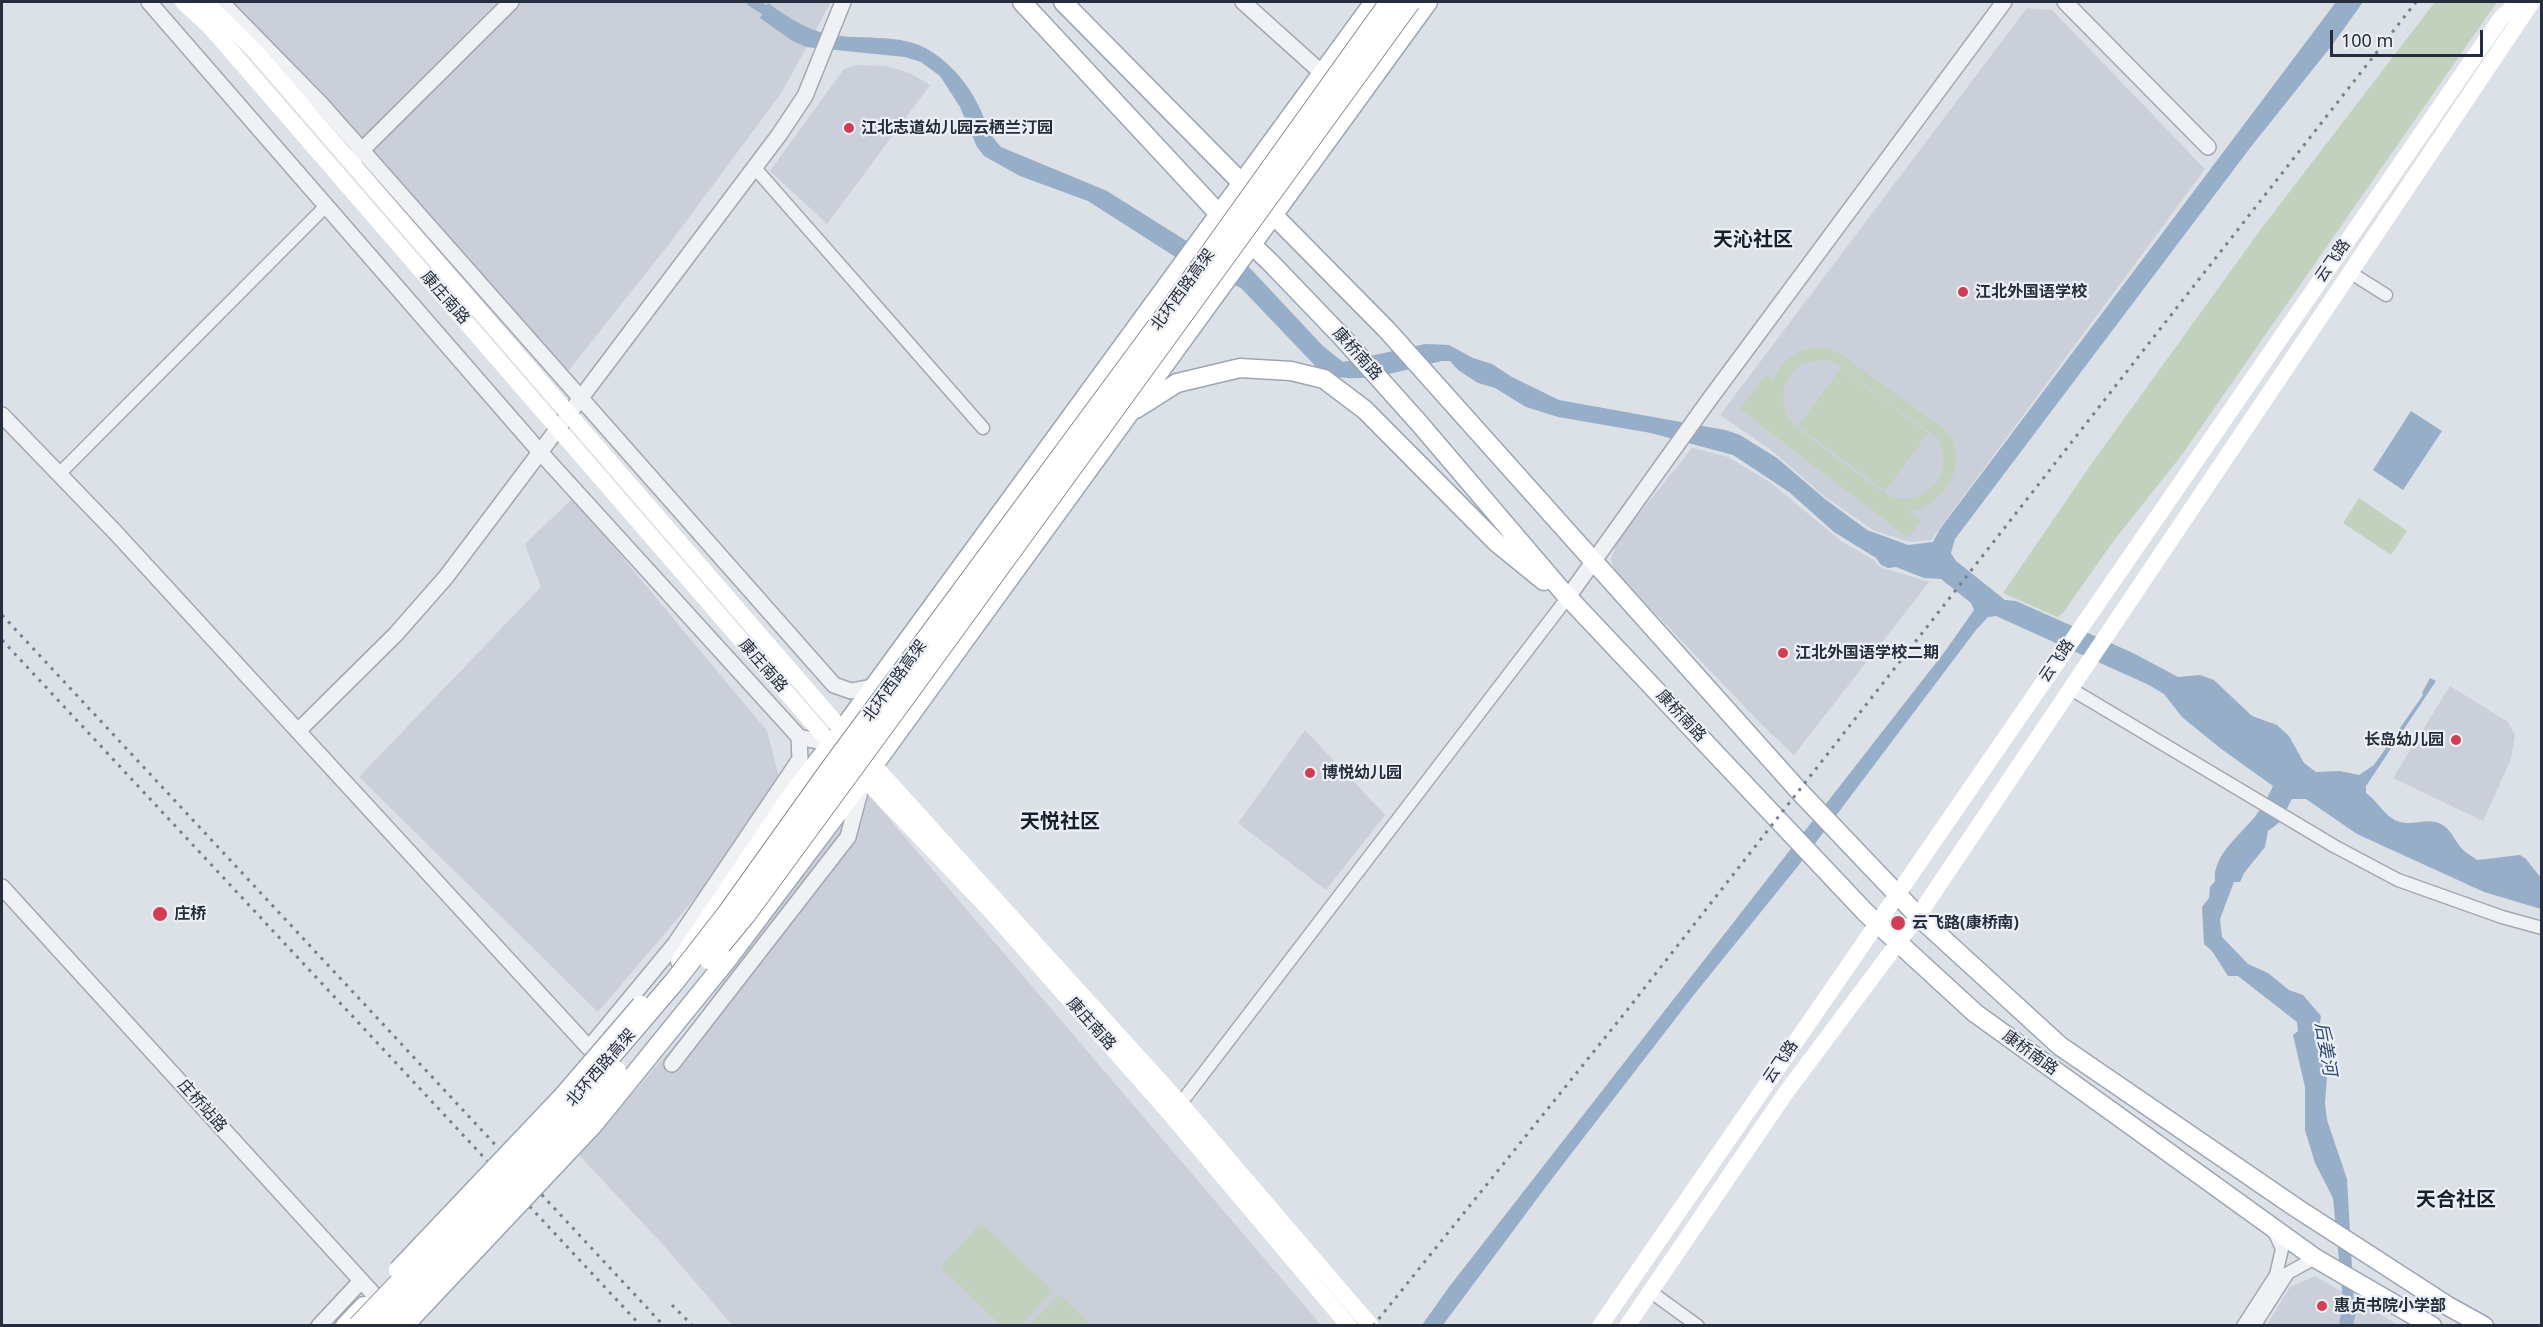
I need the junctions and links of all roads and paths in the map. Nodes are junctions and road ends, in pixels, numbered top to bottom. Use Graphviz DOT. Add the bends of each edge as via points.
graph roads {
  1 [pos="149,2"];
  2 [pos="183,2"];
  3 [pos="205,2"];
  4 [pos="221,2"];
  5 [pos="511,2"];
  6 [pos="1022,2"];
  7 [pos="1062,2"];
  8 [pos="1243,2"];
  9 [pos="1374,2"];
  10 [pos="1390,2"];
  11 [pos="1410,2"];
  12 [pos="1428,2"];
  13 [pos="2004,2"];
  14 [pos="2066,2"];
  15 [pos="2518,2"];
  16 [pos="2532,2"];
  17 [pos="842,3"];
  18 [pos="1322,73"];
  19 [pos="2208,147"];
  20 [pos="357,156"];
  21 [pos="754,167"];
  22 [pos="1240,184"];
  23 [pos="326,206"];
  24 [pos="1273,214"];
  25 [pos="1214,220"];
  26 [pos="1247,250"];
  27 [pos="2351,273"];
  28 [pos="2386,295"];
  29 [pos="581,398"];
  30 [pos="569,412"];
  31 [pos="2,415"];
  32 [pos="1127,415"];
  33 [pos="557,428"];
  34 [pos="983,428"];
  35 [pos="540,452"];
  36 [pos="60,473"];
  37 [pos="1593,560"];
  38 [pos="1566,595"];
  39 [pos="2075,683"];
  40 [pos="872,687"];
  41 [pos="298,731"];
  42 [pos="799,737"];
  43 [pos="836,737"];
  44 [pos="869,771"];
  45 [pos="2,887"];
  46 [pos="1896,894"];
  47 [pos="1918,916"];
  48 [pos="1876,922"];
  49 [pos="2541,928"];
  50 [pos="1899,943"];
  51 [pos="672,1064"];
  52 [pos="1177,1110"];
  53 [pos="2273,1228"];
  54 [pos="2315,1258"];
  55 [pos="361,1281"];
  56 [pos="1651,1292"];
  57 [pos="319,1326"];
  58 [pos="345,1326"];
  59 [pos="358,1326"];
  60 [pos="382,1326"];
  61 [pos="403,1326"];
  62 [pos="1349,1326"];
  63 [pos="1371,1326"];
  64 [pos="1600,1326"];
  65 [pos="1627,1326"];
  66 [pos="1698,1326"];
  67 [pos="2243,1326"];
  68 [pos="2254,1326"];
  69 [pos="2432,1326"];
  70 [pos="2484,1326"];
  1 -- 23 [label="street"];
  2 -- 33 [label="main road, 康庄南路" via="211,28"];
  3 -- 20 [label="main road, 康庄南路"];
  4 -- 20 [label="street" via="321,104"];
  5 -- 20 [label="street"];
  6 -- 25 [label="main road, 康桥南路"];
  7 -- 22 [label="main road"];
  8 -- 18 [label="street"];
  9 -- 18 [label="main road"];
  10 -- 59 [label="highway, 北环西路高架, bridge" via="1176,301 675,982 569,1105"];
  11 -- 60 [label="highway, 北环西路高架, bridge" via="746,914 581,1113"];
  12 -- 24 [label="main road"];
  13 -- 37 [label="street"];
  14 -- 19 [label="street"];
  15 -- 46 [label="main road, 云飞路" via="2501,18"];
  16 -- 27 [label="main road, 云飞路"];
  17 -- 21 [label="street" via="805,96"];
  18 -- 22 [label="main road"];
  20 -- 29 [label="street"];
  20 -- 30 [label="main road, 康庄南路"];
  21 -- 29 [label="street"];
  21 -- 34 [label="street"];
  22 -- 24 [label="main road"];
  22 -- 25 [label="main road"];
  23 -- 35 [label="street"];
  23 -- 36 [label="street"];
  24 -- 26 [label="main road"];
  24 -- 37 [label="main road" via="1439,386"];
  25 -- 26 [label="main road, 康桥南路"];
  25 -- 40 [label="main road"];
  26 -- 32 [label="main road"];
  26 -- 38 [label="main road, 康桥南路" via="1342,337"];
  27 -- 28 [label="street"];
  27 -- 39 [label="main road, 云飞路"];
  29 -- 30 [label="street"];
  29 -- 40 [label="street" via="834,685 851,691"];
  30 -- 33 [label="street"];
  30 -- 43 [label="main road, 康庄南路"];
  31 -- 36 [label="street"];
  32 -- 38 [label="main road" via="1177,383 1240,368 1291,371 1324,379 1365,410 1496,542"];
  32 -- 44 [label="main road"];
  33 -- 35 [label="street"];
  33 -- 43 [label="main road, 康庄南路"];
  35 -- 41 [label="street" via="446,577 396,634"];
  35 -- 42 [label="street"];
  36 -- 41 [label="street"];
  37 -- 38 [label="street"];
  37 -- 46 [label="main road, 康桥南路"];
  38 -- 48 [label="main road, 康桥南路"];
  38 -- 52 [label="street"];
  39 -- 47 [label="main road, 云飞路"];
  39 -- 49 [label="street" via="2241,790 2398,880"];
  40 -- 43 [label="main road"];
  41 -- 42 [label="street" via="589,1048 675,944 800,759"];
  42 -- 43 [label="street"];
  43 -- 44 [label="main road, 康庄南路"];
  43 -- 58 [label="main road, bridge" via="795,790 680,961 561,1098"];
  44 -- 51 [label="street" via="848,837"];
  44 -- 52 [label="main road, 康庄南路" via="989,909"];
  44 -- 61 [label="main road, bridge" via="727,960 594,1124"];
  45 -- 55 [label="street, 庄桥站路"];
  46 -- 47 [label="main road, 康桥南路"];
  46 -- 48 [label="main road, 云飞路"];
  47 -- 50 [label="main road, 云飞路"];
  47 -- 70 [label="main road, 康桥南路" via="2060,1046 2312,1218"];
  48 -- 50 [label="main road, 康桥南路"];
  48 -- 64 [label="main road, 云飞路"];
  50 -- 53 [label="main road, 康桥南路" via="1975,1013"];
  50 -- 56 [label="main road, 云飞路" via="1785,1094"];
  52 -- 62 [label="main road, 康庄南路"];
  52 -- 63 [label="main road, 康庄南路"];
  53 -- 54 [label="main road, 康桥南路"];
  53 -- 67 [label="street" via="2282,1249 2276,1275"];
  54 -- 68 [label="street" via="2288,1273"];
  54 -- 69 [label="main road, 康桥南路"];
  55 -- 57 [label="street"];
  55 -- 61 [label="street, 庄桥站路"];
  56 -- 65 [label="main road, 云飞路"];
  56 -- 66 [label="street"];
}
